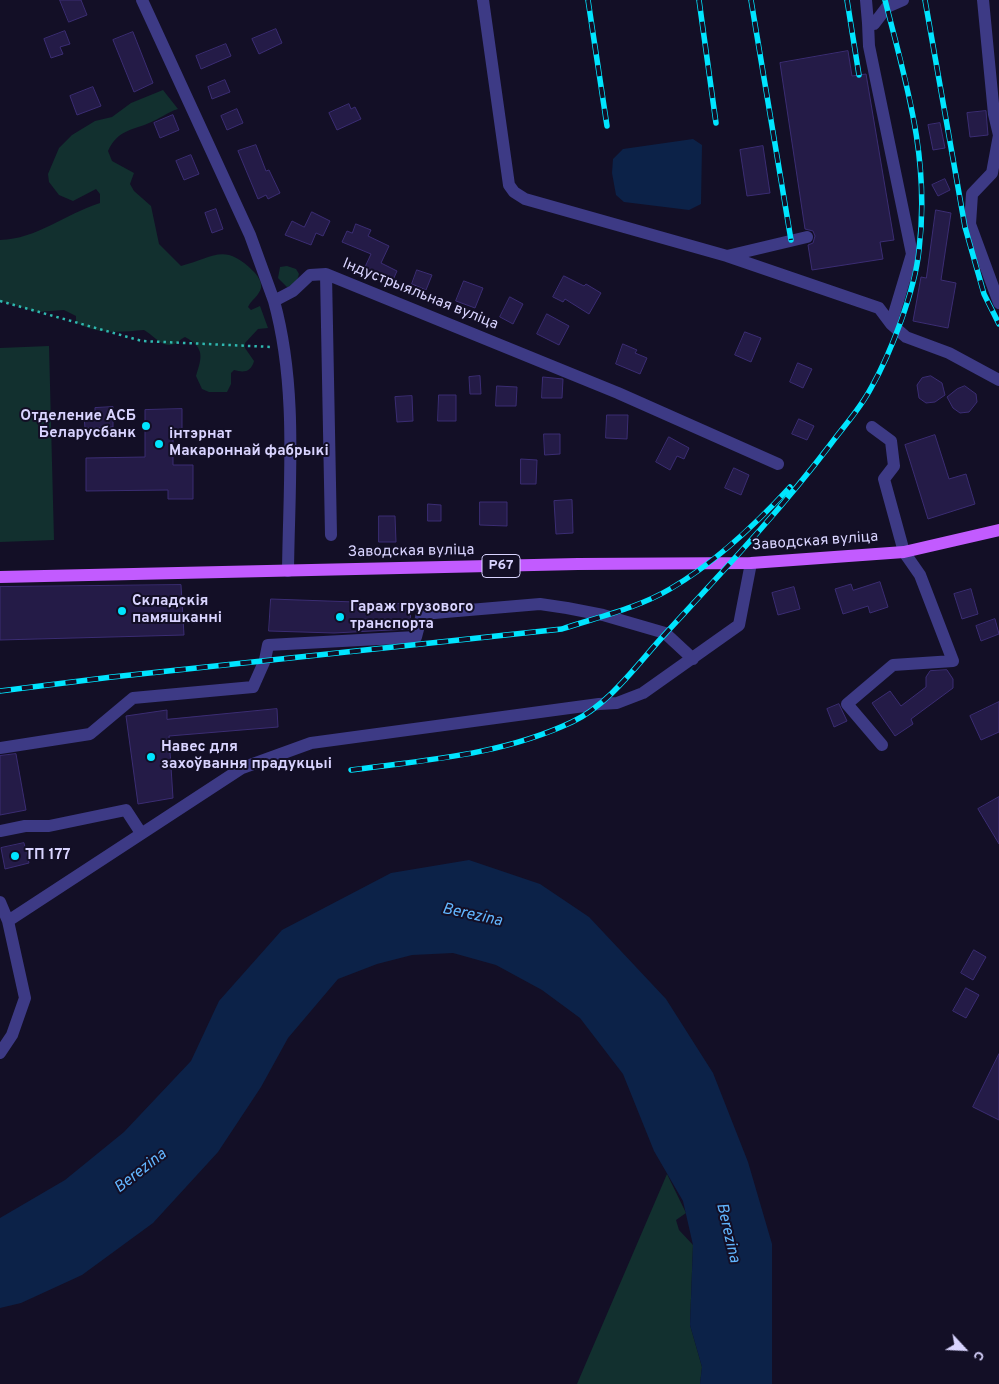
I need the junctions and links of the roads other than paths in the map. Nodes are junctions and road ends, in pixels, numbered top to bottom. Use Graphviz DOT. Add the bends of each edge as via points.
graph roads {
  1 [pos="142,0"];
  2 [pos="483,0"];
  3 [pos="866,0"];
  4 [pos="903,0"];
  5 [pos="984,0"];
  6 [pos="868,23"];
  7 [pos="807,237"];
  8 [pos="727,256"];
  9 [pos="326,274"];
  10 [pos="274,302"];
  11 [pos="999,303"];
  12 [pos="891,324"];
  13 [pos="999,380"];
  14 [pos="872,427"];
  15 [pos="778,464"];
  16 [pos="999,530"];
  17 [pos="331,535"];
  18 [pos="904,552"];
  19 [pos="751,563"];
  20 [pos="288,571"];
  21 [pos="0,577"];
  22 [pos="693,659"];
  23 [pos="882,745"];
  24 [pos="0,748"];
  25 [pos="0,831"];
  26 [pos="141,833"];
  27 [pos="0,902"];
  28 [pos="8,921"];
  29 [pos="0,1054"];
  1 -- 10 [label="street" via="250,235"];
  2 -- 8 [label="street" via="509,185 514,192 525,199"];
  3 -- 6 [label="street"];
  4 -- 6 [label="street" via="887,7 874,24"];
  5 -- 11 [label="street" via="994,114 999,135 992,173 972,194 970,224"];
  6 -- 12 [label="street" via="869,46 912,254"];
  7 -- 8 [label="street"];
  8 -- 12 [label="street" via="879,308"];
  9 -- 10 [label="street, Індустрыяльная вуліца" via="310,275 293,291"];
  9 -- 15 [label="street, Індустрыяльная вуліца" via="618,393"];
  9 -- 17 [label="street"];
  10 -- 20 [label="street" via="290,394"];
  12 -- 13 [label="street" via="906,337 949,353"];
  14 -- 18 [label="street" via="891,441 894,466 884,479"];
  16 -- 18 [label="main road, Заводская вуліца / Р67"];
  18 -- 19 [label="main road, Заводская вуліца / Р67"];
  18 -- 23 [label="street" via="920,574 953,661 893,664 847,704"];
  19 -- 20 [label="main road, Заводская вуліца / Р67"];
  19 -- 22 [label="street" via="739,625"];
  20 -- 21 [label="main road, Заводская вуліца / Р67"];
  22 -- 24 [label="street" via="665,633 567,608 540,604 422,614 416,637 268,645 253,687 133,698 90,734"];
  22 -- 26 [label="street" via="643,692 617,703 312,743 242,768"];
  25 -- 26 [label="street" via="49,826 126,810"];
  26 -- 28 [label="street"];
  27 -- 28 [label="street"];
  28 -- 29 [label="street" via="25,998 12,1035"];
}
